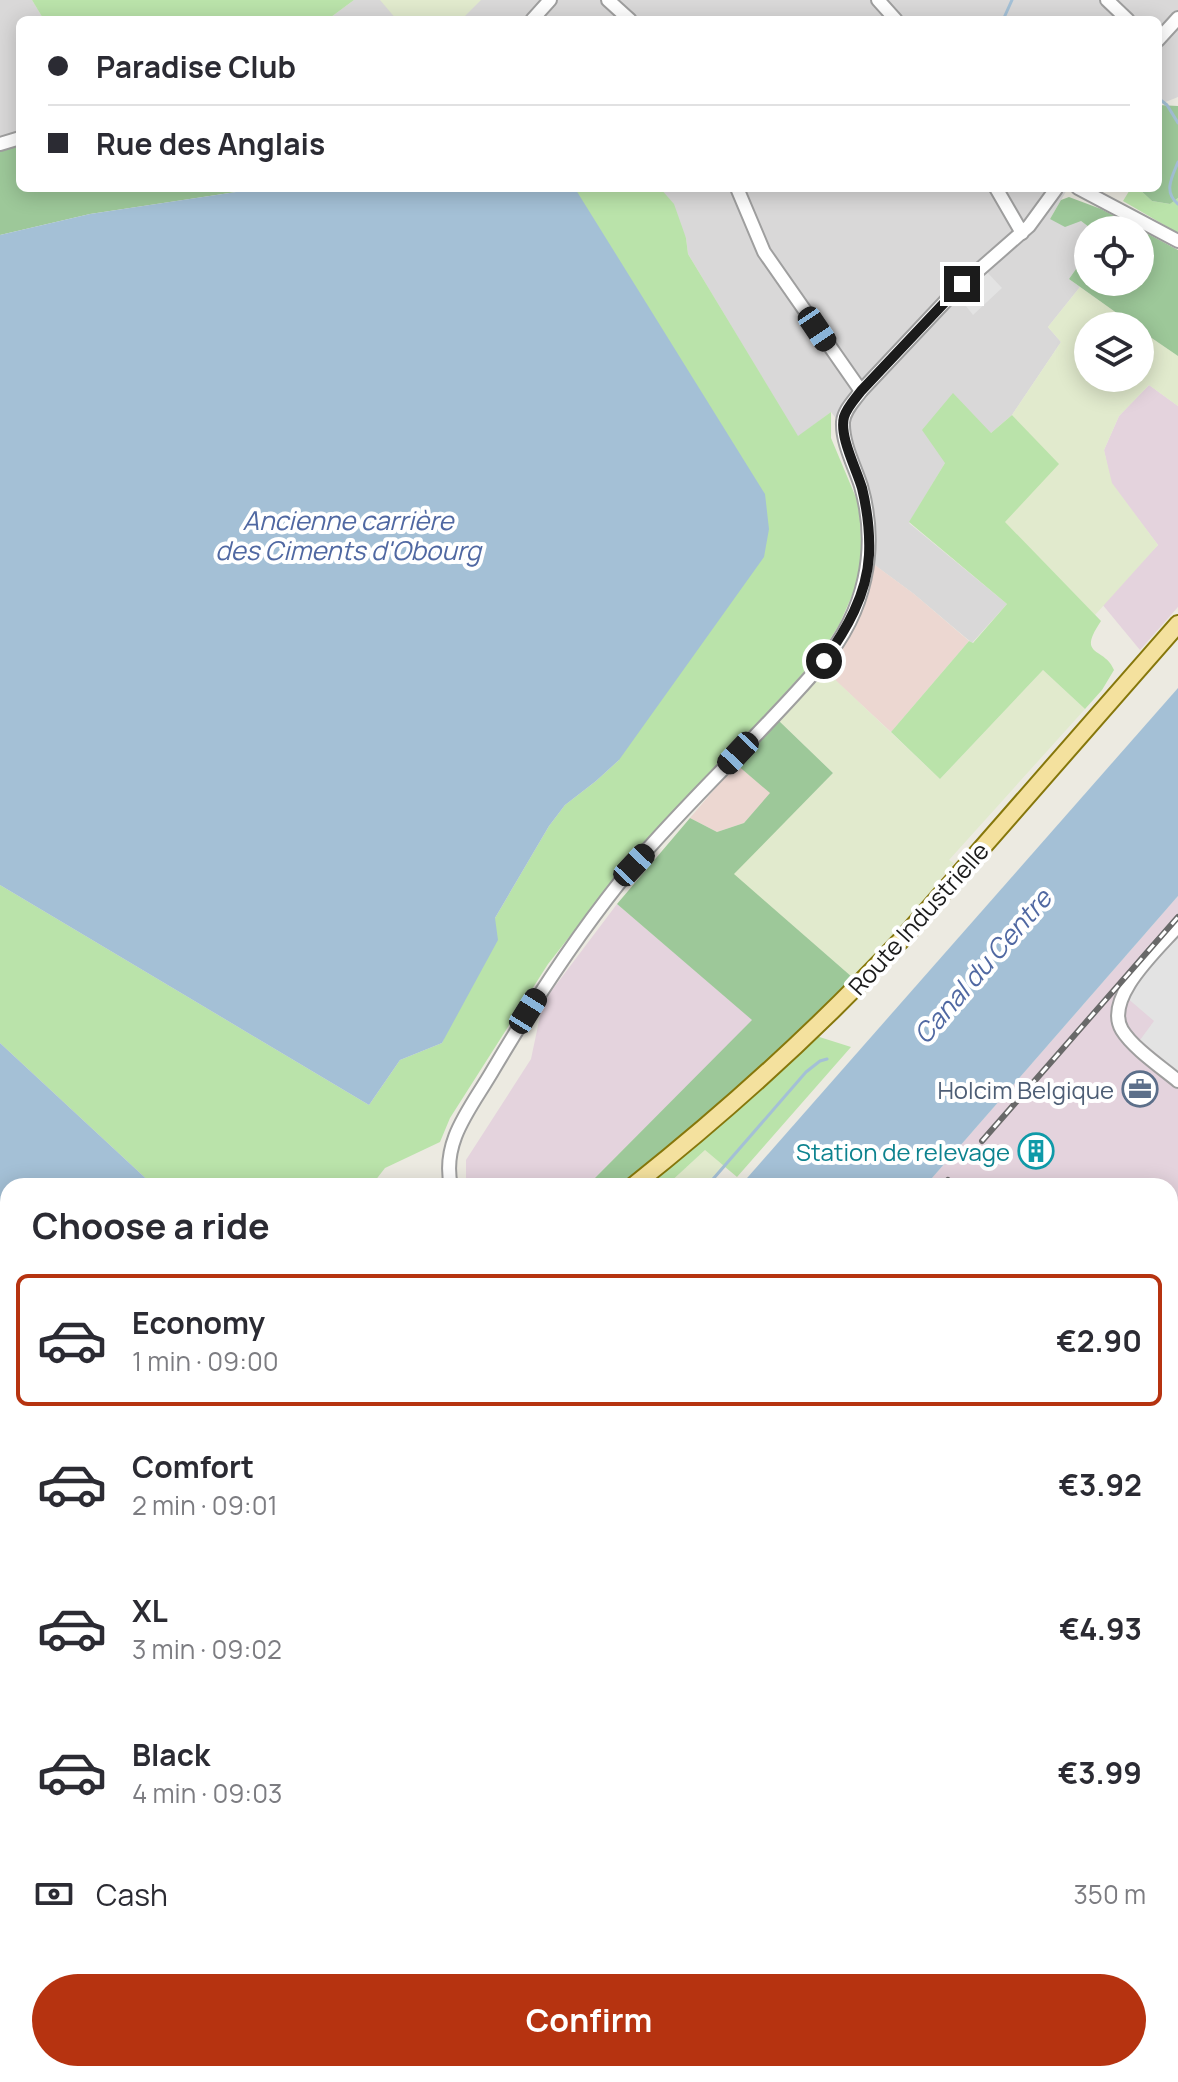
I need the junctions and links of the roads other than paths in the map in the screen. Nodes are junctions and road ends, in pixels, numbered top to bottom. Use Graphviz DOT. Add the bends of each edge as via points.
graph roads {
  1 [pos="550,0"];
  2 [pos="608,0"];
  3 [pos="878,0"];
  4 [pos="1107,0"];
  5 [pos="536,16"];
  6 [pos="626,16"];
  7 [pos="892,16"];
  8 [pos="1124,16"];
  9 [pos="1178,18"];
  10 [pos="1162,35"];
  11 [pos="739,192"];
  12 [pos="998,192"];
  13 [pos="1054,192"];
  14 [pos="1086,192"];
  15 [pos="1022,233"];
  16 [pos="1178,241"];
  17 [pos="861,391"];
  18 [pos="1178,624"];
  19 [pos="1178,926"];
  20 [pos="1178,1081"];
  21 [pos="450,1178"];
  22 [pos="643,1178"];
  1 -- 5 [label="street"];
  2 -- 6 [label="street"];
  3 -- 7 [label="street"];
  4 -- 8 [label="street"];
  9 -- 10 [label="street"];
  11 -- 17 [label="street" via="764,252"];
  12 -- 15 [label="street"];
  13 -- 15 [label="street"];
  14 -- 16 [label="street"];
  15 -- 17 [label="street" via="956,290"];
  17 -- 21 [label="street" via="847,409 843,426 862,489 869,554 851,619 824,661 634,865 567,951 452,1140"];
  18 -- 22 [label="main road, Route Industrielle" via="860,984 757,1083"];
  19 -- 20 [label="street" via="1127,987 1117,1016 1132,1042"];
}
